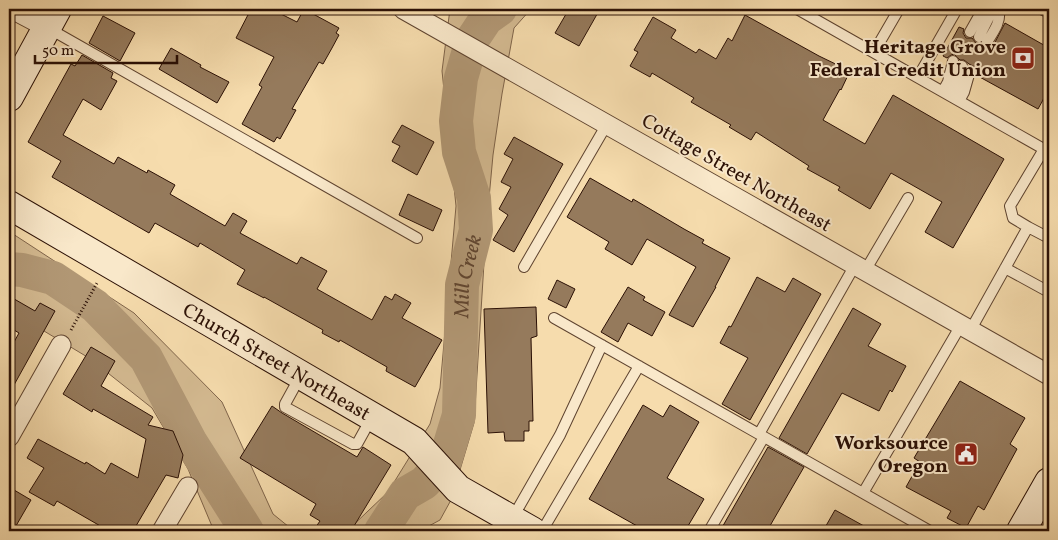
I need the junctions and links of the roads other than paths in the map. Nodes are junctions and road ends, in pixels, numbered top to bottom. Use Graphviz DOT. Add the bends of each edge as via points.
graph roads {
  1 [pos="12,9"];
  2 [pos="403,9"];
  3 [pos="798,9"];
  4 [pos="899,9"];
  5 [pos="957,9"];
  6 [pos="983,9"];
  7 [pos="993,9"];
  8 [pos="999,9"];
  9 [pos="1041,9"];
  10 [pos="1049,14"];
  11 [pos="52,18"];
  12 [pos="978,37"];
  13 [pos="874,52"];
  14 [pos="918,78"];
  15 [pos="951,96"];
  16 [pos="9,97"];
  17 [pos="607,124"];
  18 [pos="1046,150"];
  19 [pos="908,198"];
  20 [pos="9,205"];
  21 [pos="1028,227"];
  22 [pos="417,238"];
  23 [pos="1049,238"];
  24 [pos="524,268"];
  25 [pos="860,268"];
  26 [pos="1005,268"];
  27 [pos="1049,292"];
  28 [pos="554,318"];
  29 [pos="966,328"];
  30 [pos="65,340"];
  31 [pos="602,345"];
  32 [pos="639,366"];
  33 [pos="301,375"];
  34 [pos="1049,375"];
  35 [pos="372,416"];
  36 [pos="762,436"];
  37 [pos="9,437"];
  38 [pos="1049,482"];
  39 [pos="188,487"];
  40 [pos="863,493"];
  41 [pos="522,526"];
  42 [pos="162,531"];
  43 [pos="542,531"];
  44 [pos="709,531"];
  45 [pos="930,531"];
  46 [pos="1022,531"];
  1 -- 11 [label="street"];
  2 -- 17 [label="street, Cottage Street Northeast"];
  3 -- 13 [label="lane"];
  4 -- 13 [label="lane"];
  5 -- 14 [label="lane"];
  6 -- 12 [label="lane"];
  7 -- 12 [label="lane"];
  8 -- 12 [label="lane" via="998,24"];
  9 -- 10 [label="lane"];
  11 -- 16 [label="street"];
  11 -- 22 [label="lane"];
  13 -- 14 [label="lane"];
  14 -- 15 [label="lane"];
  15 -- 15 [label="lane" via="964,92 962,66 948,82"];
  15 -- 18 [label="lane"];
  17 -- 24 [label="lane"];
  17 -- 25 [label="street, Cottage Street Northeast"];
  18 -- 21 [label="lane" via="1010,206 1013,218"];
  19 -- 25 [label="lane"];
  20 -- 33 [label="street, Church Street Northeast"];
  21 -- 23 [label="lane"];
  21 -- 26 [label="lane"];
  25 -- 29 [label="street, Cottage Street Northeast"];
  25 -- 36 [label="lane"];
  26 -- 27 [label="lane"];
  26 -- 29 [label="lane"];
  28 -- 31 [label="lane"];
  29 -- 34 [label="street, Cottage Street Northeast"];
  29 -- 40 [label="lane"];
  30 -- 37 [label="street"];
  31 -- 32 [label="lane"];
  31 -- 41 [label="lane"];
  32 -- 36 [label="lane"];
  32 -- 43 [label="lane"];
  33 -- 35 [label="street, Church Street Northeast"];
  33 -- 35 [label="lane" via="286,407 353,444 357,444"];
  35 -- 41 [label="street, Church Street Northeast" via="414,441 458,490"];
  36 -- 40 [label="lane"];
  36 -- 44 [label="lane"];
  38 -- 46 [label="street"];
  39 -- 42 [label="street"];
  40 -- 45 [label="lane"];
}
